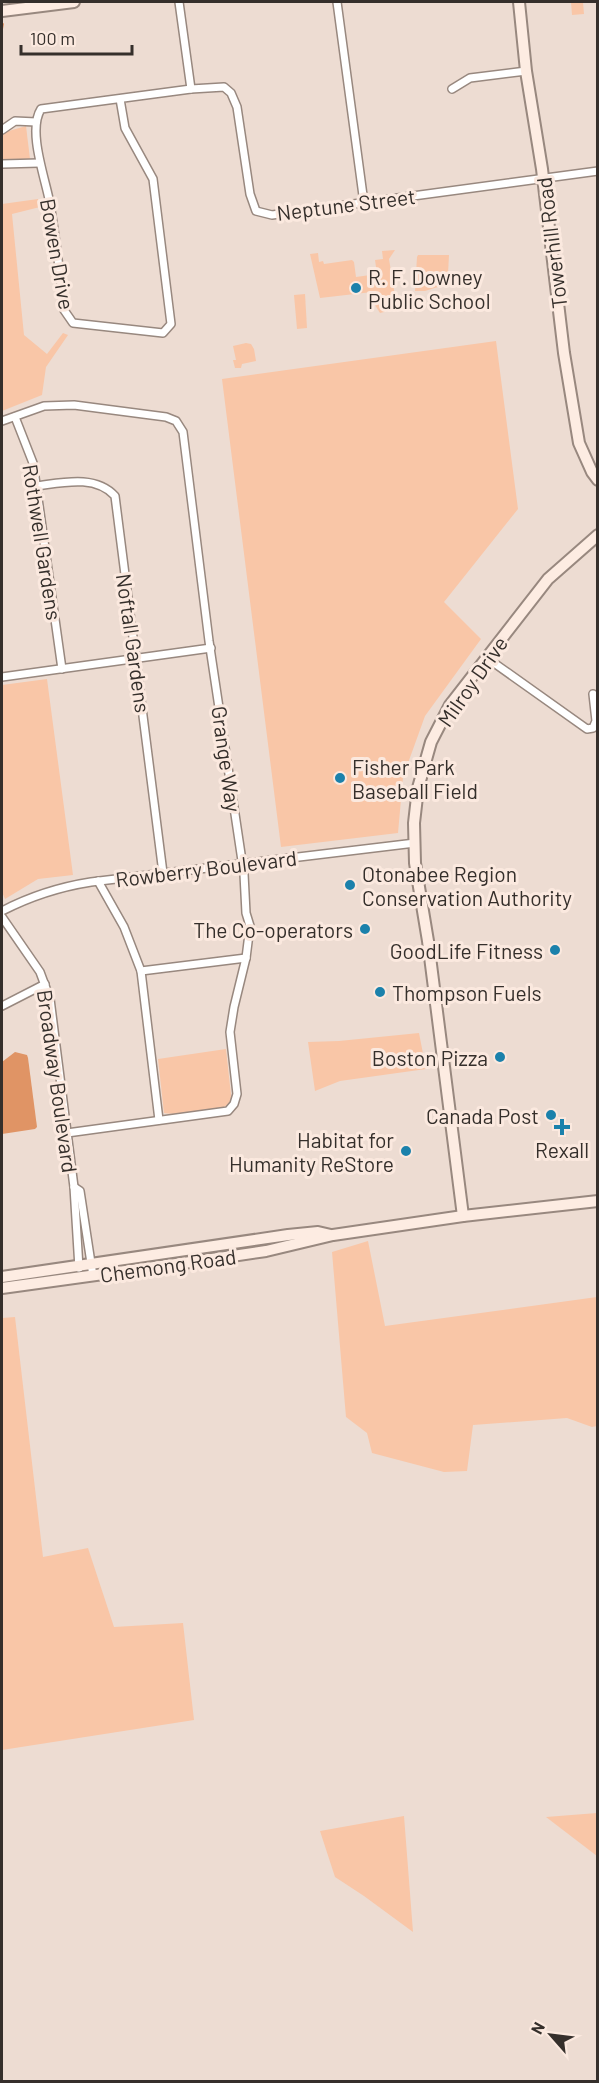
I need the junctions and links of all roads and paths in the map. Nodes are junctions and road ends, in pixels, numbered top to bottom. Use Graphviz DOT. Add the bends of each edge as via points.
graph roads {
  1 [pos="74,2"];
  2 [pos="179,2"];
  3 [pos="337,2"];
  4 [pos="519,2"];
  5 [pos="2,11"];
  6 [pos="526,71"];
  7 [pos="191,89"];
  8 [pos="452,89"];
  9 [pos="120,99"];
  10 [pos="36,122"];
  11 [pos="2,130"];
  12 [pos="39,163"];
  13 [pos="2,164"];
  14 [pos="597,171"];
  15 [pos="543,179"];
  16 [pos="364,202"];
  17 [pos="15,417"];
  18 [pos="2,422"];
  19 [pos="597,480"];
  20 [pos="36,486"];
  21 [pos="597,535"];
  22 [pos="211,648"];
  23 [pos="487,658"];
  24 [pos="137,660"];
  25 [pos="62,669"];
  26 [pos="2,677"];
  27 [pos="592,694"];
  28 [pos="415,843"];
  29 [pos="241,864"];
  30 [pos="163,873"];
  31 [pos="98,881"];
  32 [pos="2,911"];
  33 [pos="2,917"];
  34 [pos="246,958"];
  35 [pos="141,971"];
  36 [pos="45,984"];
  37 [pos="2,1006"];
  38 [pos="159,1120"];
  39 [pos="67,1133"];
  40 [pos="74,1187"];
  41 [pos="597,1201"];
  42 [pos="463,1216"];
  43 [pos="333,1235"];
  44 [pos="91,1263"];
  45 [pos="78,1265"];
  46 [pos="93,1276"];
  47 [pos="2,1277"];
  48 [pos="80,1277"];
  49 [pos="2,1288"];
  1 -- 5 [label="street"];
  2 -- 7 [label="street"];
  3 -- 16 [label="street"];
  4 -- 6 [label="street, Towerhill Road"];
  6 -- 8 [label="street" via="470,78"];
  6 -- 15 [label="street, Towerhill Road"];
  7 -- 9 [label="street"];
  7 -- 16 [label="street, Neptune Street" via="224,87 231,93 237,106 256,211 272,215"];
  9 -- 10 [label="street" via="41,109"];
  9 -- 12 [label="street, Bowen Drive" via="125,128 153,179 171,324 162,333 73,323 64,310 50,202"];
  10 -- 11 [label="street" via="15,121"];
  10 -- 12 [label="street, Bowen Drive"];
  12 -- 13 [label="street"];
  14 -- 15 [label="street, Neptune Street"];
  15 -- 16 [label="street, Neptune Street"];
  15 -- 19 [label="street, Towerhill Road" via="579,443"];
  17 -- 18 [label="street, Grange Way"];
  17 -- 20 [label="street, Rothwell Gardens" via="33,463"];
  17 -- 22 [label="street, Grange Way" via="44,406 74,405 166,417 180,425"];
  20 -- 24 [label="street, Noftall Gardens" via="64,482 97,484 115,496"];
  20 -- 25 [label="street, Rothwell Gardens"];
  21 -- 23 [label="street, Milroy Drive" via="548,579"];
  22 -- 24 [label="street"];
  22 -- 29 [label="street, Grange Way"];
  23 -- 27 [label="street" via="587,729 593,728 596,721"];
  23 -- 28 [label="street, Milroy Drive" via="450,705 431,742 418,788"];
  24 -- 25 [label="street"];
  24 -- 30 [label="street, Noftall Gardens"];
  25 -- 26 [label="street"];
  28 -- 29 [label="street, Rowberry Boulevard"];
  28 -- 42 [label="street, Milroy Drive"];
  29 -- 30 [label="street, Rowberry Boulevard"];
  29 -- 34 [label="street, Grange Way" via="250,926"];
  30 -- 31 [label="street, Rowberry Boulevard"];
  31 -- 32 [label="street, Rowberry Boulevard" via="57,888"];
  31 -- 35 [label="street" via="124,927"];
  33 -- 36 [label="street, Broadway Boulevard"];
  34 -- 35 [label="street"];
  34 -- 38 [label="street, Grange Way" via="230,1032 237,1094 234,1104 228,1111"];
  35 -- 38 [label="street"];
  36 -- 37 [label="street"];
  36 -- 39 [label="street, Broadway Boulevard"];
  38 -- 39 [label="street, Grange Way"];
  39 -- 40 [label="street, Broadway Boulevard"];
  40 -- 44 [label="street, Broadway Boulevard" via="80,1191"];
  40 -- 45 [label="street, Broadway Boulevard"];
  41 -- 42 [label="street, Chemong Road"];
  42 -- 43 [label="street, Chemong Road"];
  43 -- 44 [label="street, Chemong Road" via="288,1235"];
  43 -- 46 [label="street, Chemong Road" via="266,1251"];
  44 -- 45 [label="street, Chemong Road"];
  44 -- 46 [label="street, Broadway Boulevard"];
  45 -- 47 [label="street, Chemong Road"];
  45 -- 48 [label="street, Broadway Boulevard"];
  46 -- 48 [label="street, Chemong Road"];
  48 -- 49 [label="street, Chemong Road"];
}
